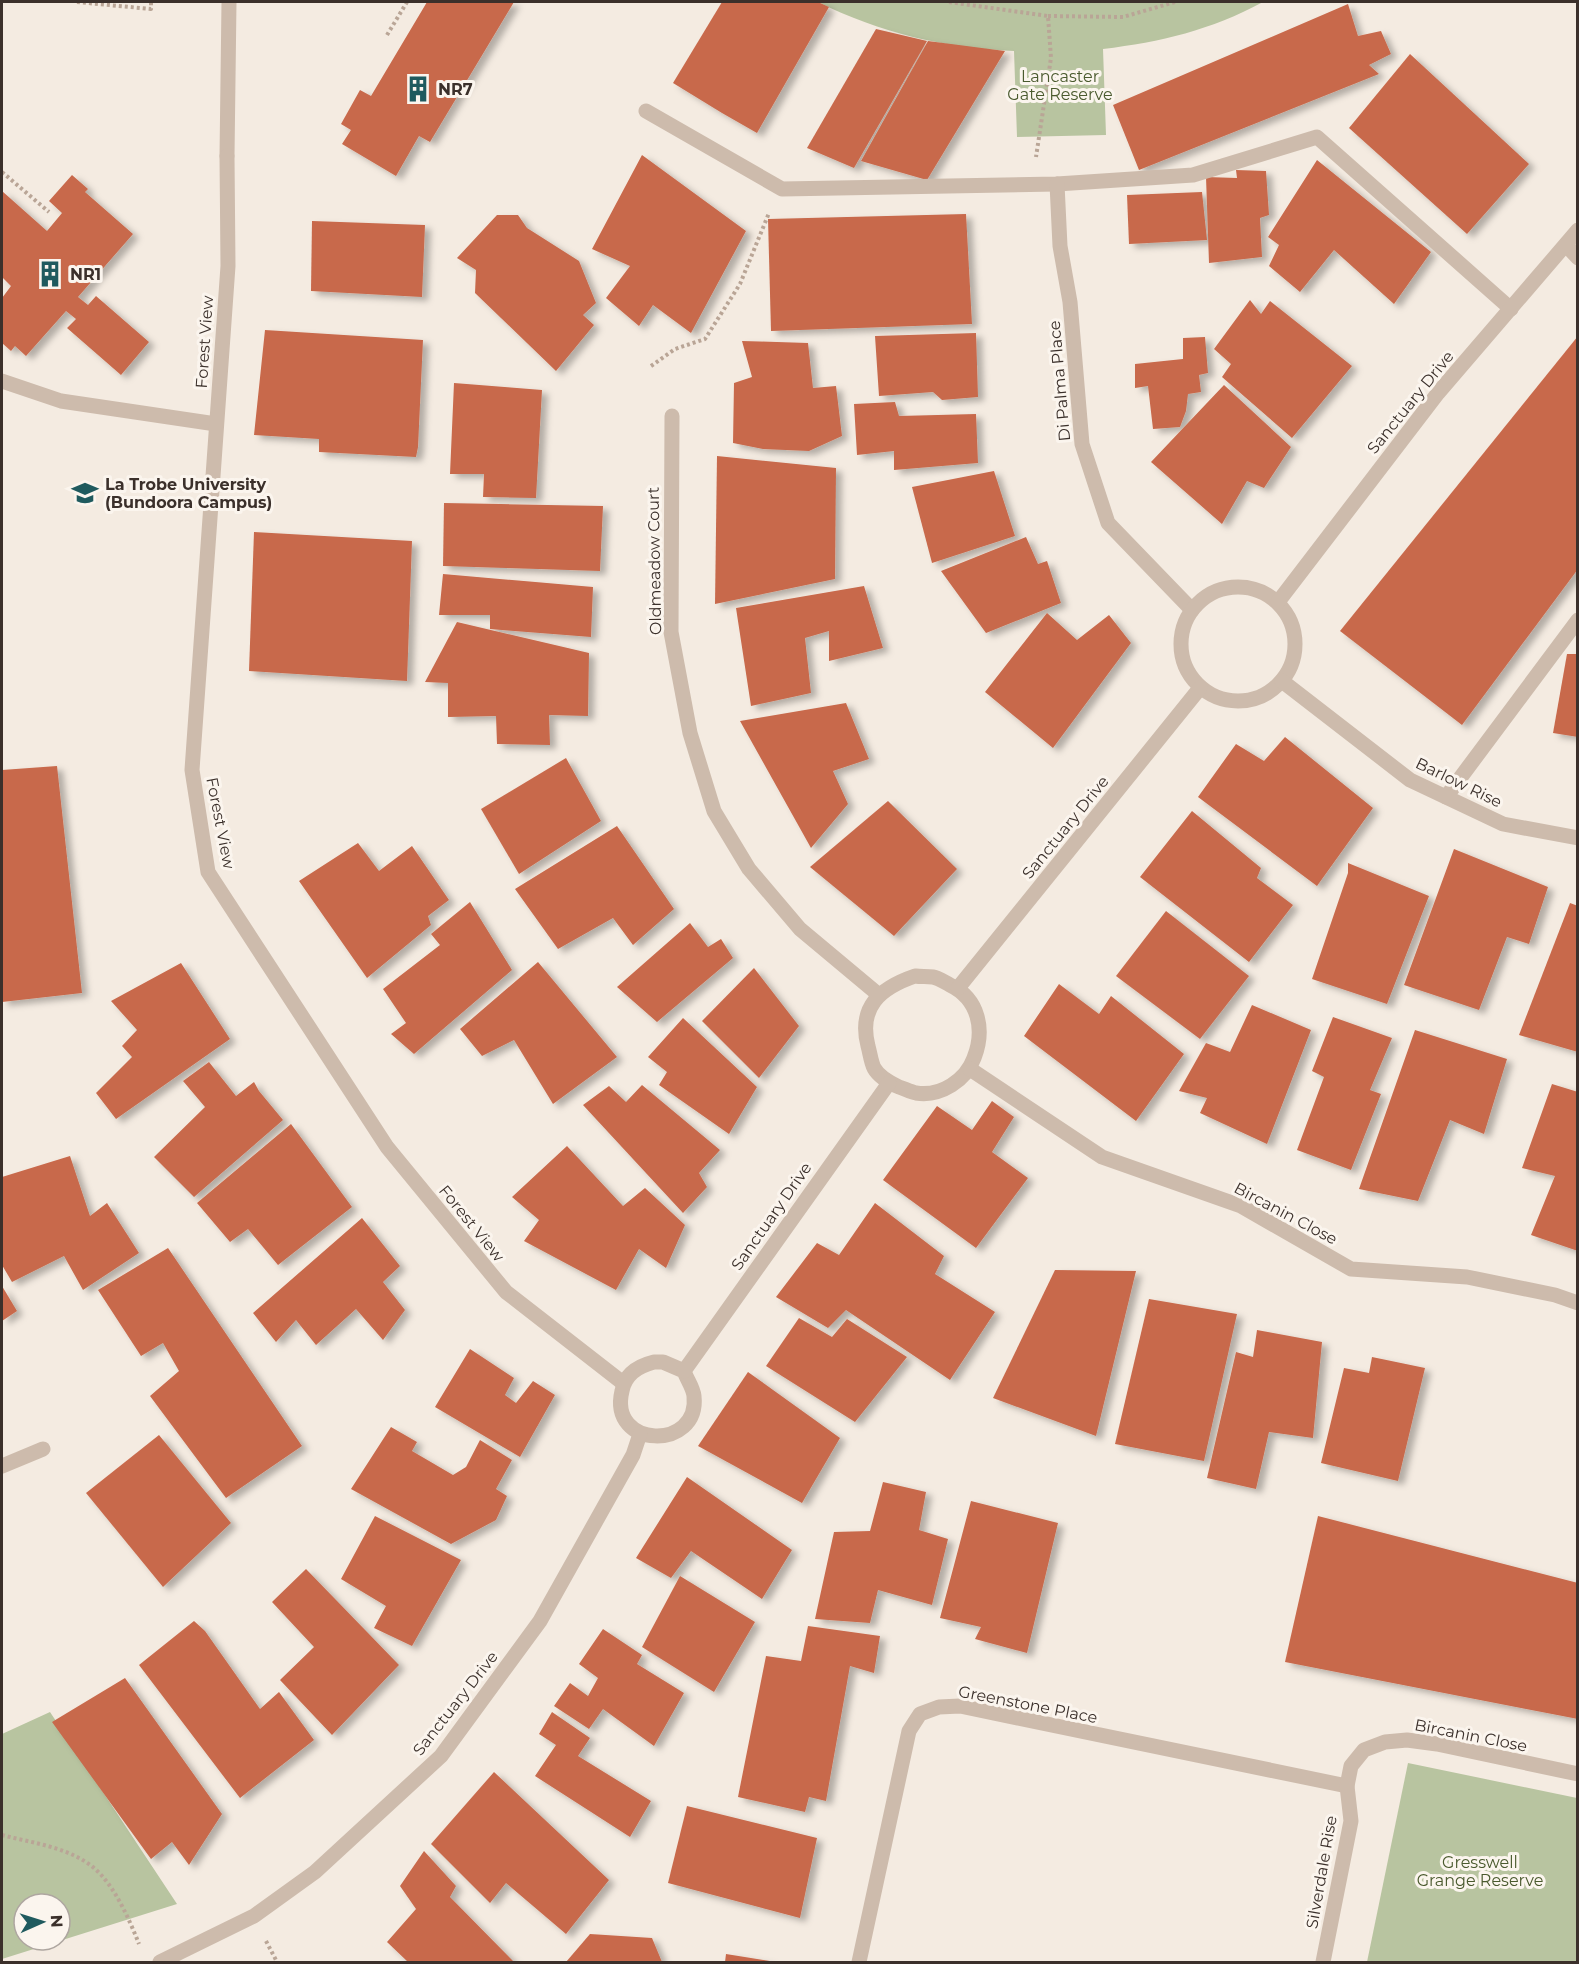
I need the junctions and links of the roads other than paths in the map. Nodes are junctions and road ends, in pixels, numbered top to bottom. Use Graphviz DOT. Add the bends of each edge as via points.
graph roads {
  1 [pos="229,2"];
  2 [pos="646,111"];
  3 [pos="1057,184"];
  4 [pos="1578,230"];
  5 [pos="1566,245"];
  6 [pos="1578,258"];
  7 [pos="1511,309"];
  8 [pos="2,381"];
  9 [pos="672,416"];
  10 [pos="216,424"];
  11 [pos="1278,602"];
  12 [pos="1191,610"];
  13 [pos="1578,620"];
  14 [pos="1282,681"];
  15 [pos="1200,688"];
  16 [pos="1446,797"];
  17 [pos="1578,838"];
  18 [pos="958,988"];
  19 [pos="879,995"];
  20 [pos="970,1069"];
  21 [pos="889,1083"];
  22 [pos="1578,1303"];
  23 [pos="684,1371"];
  24 [pos="623,1383"];
  25 [pos="640,1434"];
  26 [pos="43,1449"];
  27 [pos="2,1466"];
  28 [pos="1578,1774"];
  29 [pos="1347,1786"];
  30 [pos="160,1962"];
  31 [pos="859,1962"];
  32 [pos="1323,1962"];
  1 -- 10 [label="street, Forest View" via="228,266"];
  2 -- 3 [label="street" via="782,189"];
  3 -- 7 [label="street" via="1193,175 1317,136"];
  3 -- 12 [label="street, Di Palma Place" via="1082,444 1108,523"];
  4 -- 5 [label="street, Sanctuary Drive"];
  5 -- 6 [label="street"];
  5 -- 7 [label="street, Sanctuary Drive"];
  7 -- 11 [label="street, Sanctuary Drive" via="1438,393"];
  8 -- 10 [label="street" via="61,401"];
  9 -- 19 [label="street, Oldmeadow Court" via="671,632 690,733 714,812 749,869 800,928"];
  10 -- 24 [label="street, Forest View" via="192,770 208,872 387,1147 506,1292"];
  11 -- 12 [label="street" via="1244,587 1224,588 1206,596"];
  11 -- 14 [label="street" via="1289,618 1295,638 1294,658"];
  12 -- 15 [label="street" via="1181,634 1181,654 1188,673"];
  13 -- 16 [label="street"];
  14 -- 15 [label="street" via="1249,702 1229,702"];
  14 -- 16 [label="street, Barlow Rise" via="1410,780"];
  15 -- 18 [label="street, Sanctuary Drive"];
  16 -- 17 [label="street, Barlow Rise" via="1503,824"];
  18 -- 19 [label="street" via="935,978 915,976 895,983"];
  18 -- 20 [label="street" via="972,1004 980,1023 980,1043"];
  19 -- 21 [label="street" via="869,1010 864,1030 874,1068"];
  20 -- 21 [label="street" via="956,1083 937,1092 917,1093"];
  20 -- 22 [label="street, Bircanin Close" via="1102,1157 1241,1206 1351,1269 1467,1277"];
  21 -- 23 [label="street, Sanctuary Drive"];
  23 -- 24 [label="street" via="654,1362 631,1373"];
  23 -- 25 [label="street" via="694,1397 687,1422 666,1436"];
  24 -- 25 [label="street" via="619,1400 622,1413"];
  25 -- 30 [label="street, Sanctuary Drive" via="633,1455 540,1621 441,1756 315,1872 254,1916"];
  26 -- 27 [label="street"];
  28 -- 29 [label="street, Bircanin Close" via="1407,1740 1385,1742 1364,1750 1351,1766"];
  29 -- 31 [label="street, Greenstone Place" via="960,1706 939,1707 920,1714 909,1731"];
  29 -- 32 [label="street, Silverdale Rise" via="1352,1821"];
}
